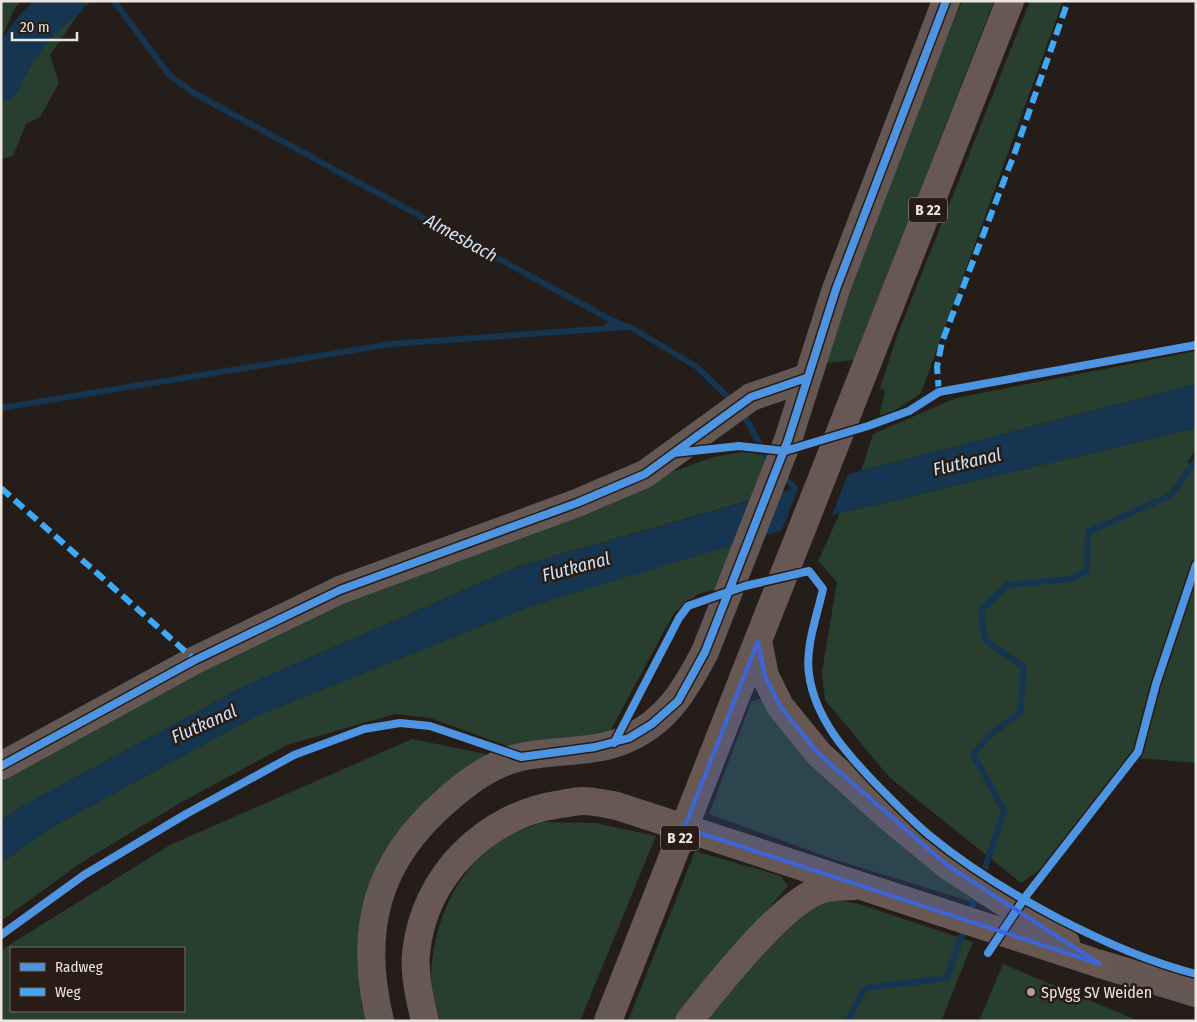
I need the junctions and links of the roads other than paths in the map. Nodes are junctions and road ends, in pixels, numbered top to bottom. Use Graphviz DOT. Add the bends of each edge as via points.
graph roads {
  1 [pos="946,1"];
  2 [pos="1010,1"];
  3 [pos="806,378"];
  4 [pos="758,641"];
  5 [pos="1,766"];
  6 [pos="858,885"];
  7 [pos="1029,931"];
  8 [pos="1100,964"];
  9 [pos="620,991"];
  10 [pos="1196,993"];
  11 [pos="380,1021"];
  12 [pos="425,1021"];
  13 [pos="601,1021"];
  14 [pos="608,1021"];
  15 [pos="689,1021"];
  1 -- 3 [label="street" via="836,289"];
  2 -- 4 [label="main road, B 22"];
  3 -- 5 [label="street" via="751,396 644,474 576,503 340,590 195,660"];
  3 -- 11 [label="street" via="788,440 705,652 678,701 652,724 629,738 595,748 521,757 497,765 467,782 410,835 382,886 374,920 370,958"];
  4 -- 7 [label="main road" via="765,676 780,706 820,754 885,814"];
  4 -- 9 [label="main road, B 22"];
  6 -- 7 [label="main road"];
  6 -- 12 [label="main road" via="617,806 583,801 548,806 515,816 480,837 455,860 439,884 424,920 416,954 419,996"];
  6 -- 15 [label="main road" via="822,889 793,905 738,962"];
  7 -- 8 [label="main road"];
  8 -- 10 [label="street"];
  9 -- 13 [label="main road"];
  9 -- 14 [label="main road, B 22"];
}
